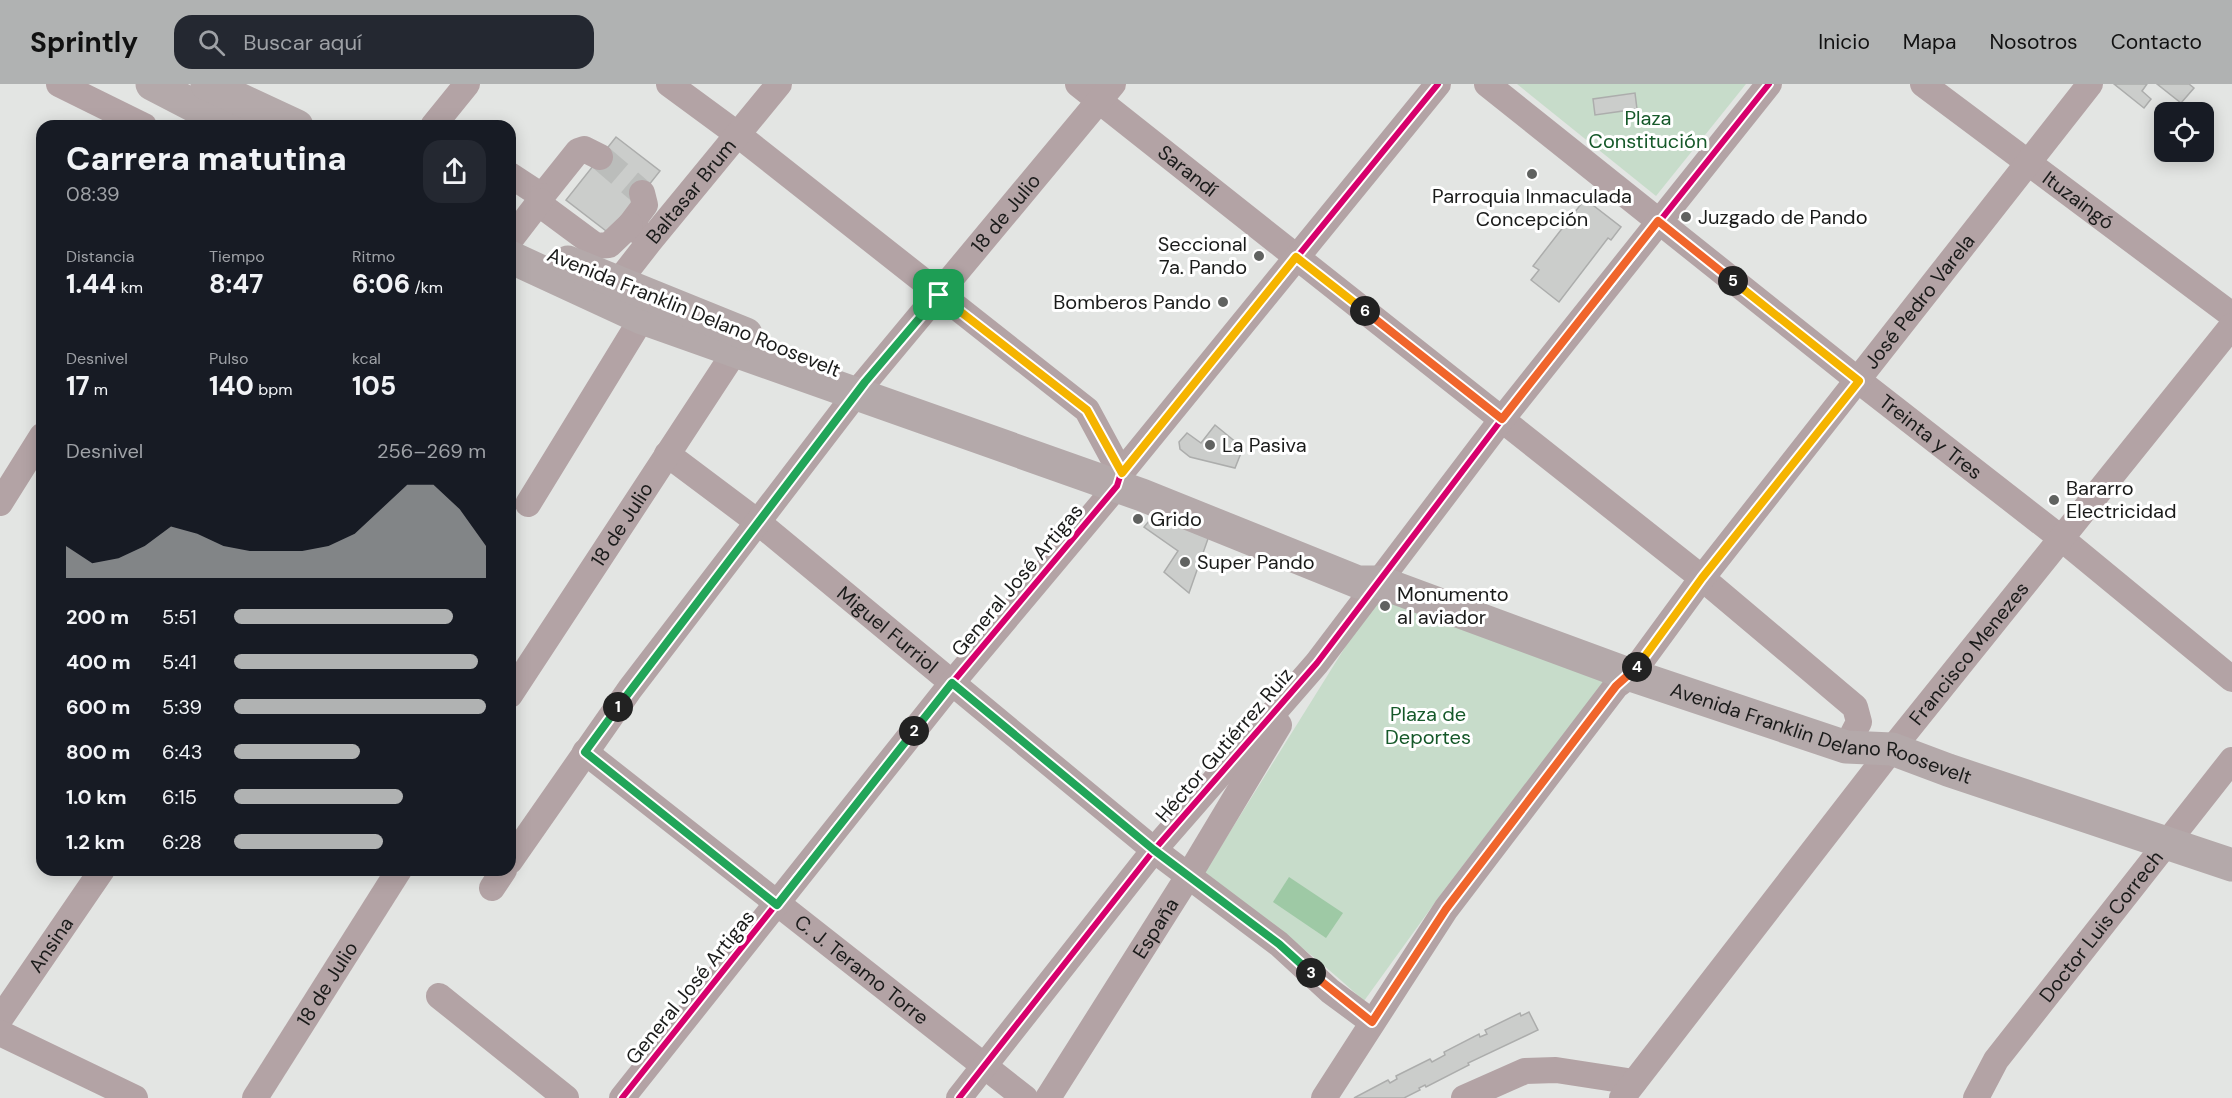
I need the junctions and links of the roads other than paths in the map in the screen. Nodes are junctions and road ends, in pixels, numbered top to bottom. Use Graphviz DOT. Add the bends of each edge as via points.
graph roads {
  1 [pos="59,84"];
  2 [pos="152,84"];
  3 [pos="207,84"];
  4 [pos="467,84"];
  5 [pos="669,84"];
  6 [pos="779,84"];
  7 [pos="1078,84"];
  8 [pos="1438,84"];
  9 [pos="1486,84"];
  10 [pos="1769,84"];
  11 [pos="1923,84"];
  12 [pos="2090,84"];
  13 [pos="95,91"];
  14 [pos="1106,92"];
  15 [pos="136,120"];
  16 [pos="221,120"];
  17 [pos="284,120"];
  18 [pos="439,120"];
  19 [pos="737,134"];
  20 [pos="600,157"];
  21 [pos="2028,161"];
  22 [pos="516,179"];
  23 [pos="642,193"];
  24 [pos="541,198"];
  25 [pos="1658,221"];
  26 [pos="630,225"];
  27 [pos="516,235"];
  28 [pos="650,241"];
  29 [pos="516,243"];
  30 [pos="516,244"];
  31 [pos="588,257"];
  32 [pos="1296,257"];
  33 [pos="613,293"];
  34 [pos="939,295"];
  35 [pos="2232,315"];
  36 [pos="642,318"];
  37 [pos="2232,326"];
  38 [pos="734,353"];
  39 [pos="1859,381"];
  40 [pos="861,389"];
  41 [pos="1502,419"];
  42 [pos="36,446"];
  43 [pos="667,454"];
  44 [pos="1119,479"];
  45 [pos="0,503"];
  46 [pos="528,504"];
  47 [pos="759,523"];
  48 [pos="2062,539"];
  49 [pos="1702,578"];
  50 [pos="1379,582"];
  51 [pos="1317,663"];
  52 [pos="1631,675"];
  53 [pos="2232,679"];
  54 [pos="952,683"];
  55 [pos="516,686"];
  56 [pos="1846,747"];
  57 [pos="1892,748"];
  58 [pos="585,752"];
  59 [pos="2232,760"];
  60 [pos="2166,844"];
  61 [pos="1154,850"];
  62 [pos="516,852"];
  63 [pos="2232,866"];
  64 [pos="1189,875"];
  65 [pos="98,876"];
  66 [pos="395,876"];
  67 [pos="777,905"];
  68 [pos="439,996"];
  69 [pos="0,1019"];
  70 [pos="1372,1022"];
  71 [pos="0,1033"];
  72 [pos="985,1066"];
  73 [pos="1628,1090"];
  74 [pos="1985,1095"];
  75 [pos="135,1098"];
  76 [pos="255,1098"];
  77 [pos="566,1098"];
  78 [pos="622,1098"];
  79 [pos="959,1098"];
  80 [pos="1026,1098"];
  81 [pos="1048,1098"];
  82 [pos="1324,1098"];
  83 [pos="1464,1098"];
  1 -- 13 [label="street"];
  2 -- 16 [label="highway"];
  3 -- 17 [label="highway"];
  4 -- 18 [label="street"];
  5 -- 19 [label="street"];
  6 -- 19 [label="street, Baltasar Brum"];
  7 -- 14 [label="street, Sarandí"];
  8 -- 32 [label="street, General José Artigas"];
  9 -- 25 [label="street, Treinta y Tres"];
  10 -- 25 [label="street, Héctor Gutiérrez Ruiz"];
  11 -- 21 [label="street, Ituzaingó"];
  12 -- 21 [label="street, José Pedro Varela"];
  13 -- 15 [label="street"];
  14 -- 32 [label="street, Sarandí"];
  14 -- 34 [label="street, 18 de Julio"];
  19 -- 28 [label="street, Baltasar Brum"];
  19 -- 34 [label="street"];
  20 -- 24 [label="street" via="584,149 578,151"];
  21 -- 35 [label="street, Ituzaingó"];
  21 -- 39 [label="street, José Pedro Varela"];
  22 -- 24 [label="street"];
  23 -- 26 [label="street" via="645,205"];
  24 -- 27 [label="street"];
  24 -- 31 [label="street" via="542,206"];
  25 -- 39 [label="street, Treinta y Tres"];
  25 -- 41 [label="street, Héctor Gutiérrez Ruiz"];
  26 -- 28 [label="street"];
  26 -- 31 [label="street" via="609,245"];
  28 -- 33 [label="street, Baltasar Brum"];
  29 -- 31 [label="highway, Avenida Franklin Delano Roosevelt"];
  30 -- 33 [label="highway, Avenida Franklin Delano Roosevelt"];
  31 -- 33 [label="highway, Avenida Franklin Delano Roosevelt"];
  32 -- 41 [label="street, Sarandí"];
  32 -- 44 [label="street, General José Artigas"];
  33 -- 36 [label="highway, Avenida Franklin Delano Roosevelt"];
  33 -- 40 [label="highway, Avenida Franklin Delano Roosevelt"];
  34 -- 40 [label="street, 18 de Julio"];
  34 -- 44 [label="street" via="1087,410"];
  36 -- 38 [label="highway, Avenida Franklin Delano Roosevelt"];
  36 -- 46 [label="street"];
  37 -- 48 [label="street, Francisco Menezes"];
  38 -- 40 [label="highway, Avenida Franklin Delano Roosevelt"];
  38 -- 43 [label="street, 18 de Julio"];
  39 -- 48 [label="street, Treinta y Tres"];
  39 -- 49 [label="street, José Pedro Varela"];
  40 -- 44 [label="highway, Avenida Franklin Delano Roosevelt"];
  40 -- 47 [label="street, 18 de Julio"];
  41 -- 49 [label="street, Sarandí"];
  41 -- 50 [label="street, Héctor Gutiérrez Ruiz"];
  42 -- 45 [label="street"];
  43 -- 47 [label="street, Miguel Furriol"];
  43 -- 55 [label="street, 18 de Julio"];
  44 -- 50 [label="highway, Avenida Franklin Delano Roosevelt" via="1358,582"];
  44 -- 54 [label="street, General José Artigas"];
  47 -- 54 [label="street, Miguel Furriol"];
  47 -- 58 [label="street, 18 de Julio"];
  48 -- 53 [label="street, Treinta y Tres"];
  48 -- 57 [label="street, Francisco Menezes"];
  49 -- 52 [label="street, José Pedro Varela"];
  49 -- 56 [label="street, Sarandí" via="1855,707 1859,722"];
  50 -- 51 [label="street, Héctor Gutiérrez Ruiz"];
  50 -- 52 [label="highway, Avenida Franklin Delano Roosevelt"];
  51 -- 61 [label="street, Héctor Gutiérrez Ruiz"];
  51 -- 64 [label="street, España"];
  52 -- 56 [label="highway, Avenida Franklin Delano Roosevelt"];
  52 -- 70 [label="street, José Pedro Varela" via="1616,686 1446,909"];
  54 -- 61 [label="street, Miguel Furriol"];
  54 -- 67 [label="street, General José Artigas"];
  56 -- 57 [label="highway, Avenida Franklin Delano Roosevelt"];
  57 -- 60 [label="highway, Avenida Franklin Delano Roosevelt"];
  57 -- 73 [label="street, Francisco Menezes"];
  58 -- 62 [label="street, 18 de Julio"];
  58 -- 67 [label="street, C. J. Teramo Torre"];
  59 -- 60 [label="street, Doctor Luis Correch"];
  60 -- 63 [label="highway, Avenida Franklin Delano Roosevelt"];
  60 -- 74 [label="street, Doctor Luis Correch" via="1996,1060"];
  61 -- 64 [label="street, Miguel Furriol"];
  61 -- 72 [label="street, Héctor Gutiérrez Ruiz"];
  64 -- 70 [label="street, Miguel Furriol"];
  64 -- 81 [label="street, España"];
  65 -- 69 [label="street, Ansina"];
  66 -- 76 [label="street, 18 de Julio"];
  67 -- 72 [label="street, C. J. Teramo Torre"];
  67 -- 78 [label="street, General José Artigas"];
  68 -- 77 [label="street"];
  70 -- 82 [label="street, José Pedro Varela"];
  71 -- 75 [label="street"];
  72 -- 79 [label="street, Héctor Gutiérrez Ruiz"];
  72 -- 80 [label="street, C. J. Teramo Torre"];
  73 -- 83 [label="street" via="1556,1071 1525,1071"];
}
